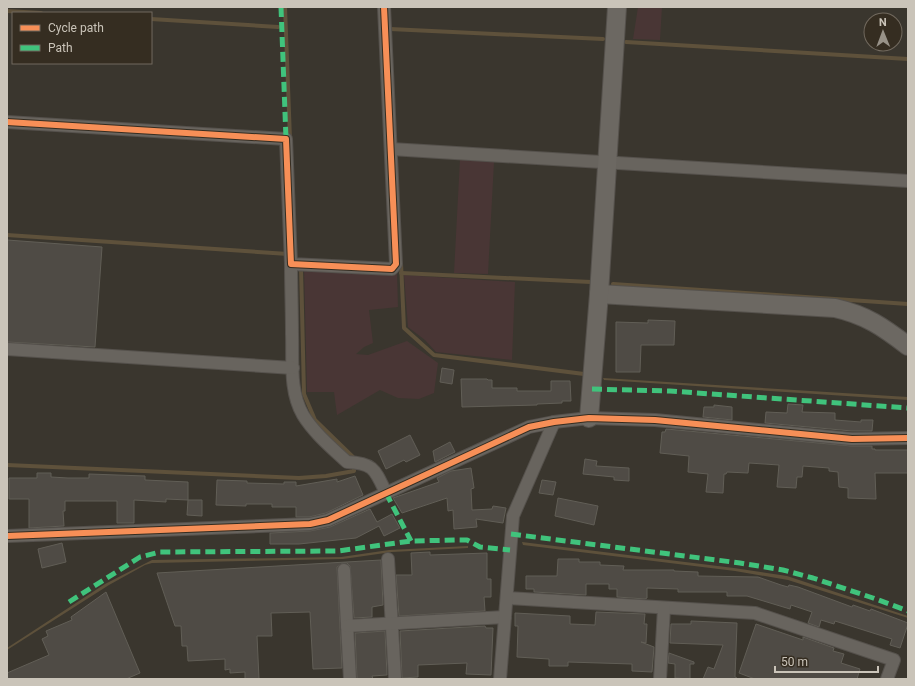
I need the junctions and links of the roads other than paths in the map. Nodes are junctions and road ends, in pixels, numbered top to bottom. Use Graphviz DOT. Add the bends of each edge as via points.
graph roads {
  1 [pos="384,7"];
  2 [pos="616,7"];
  3 [pos="7,122"];
  4 [pos="391,149"];
  5 [pos="606,163"];
  6 [pos="908,181"];
  7 [pos="291,264"];
  8 [pos="599,294"];
  9 [pos="908,346"];
  10 [pos="7,349"];
  11 [pos="293,368"];
  12 [pos="589,418"];
  13 [pos="554,422"];
  14 [pos="908,438"];
  15 [pos="386,492"];
  16 [pos="7,536"];
  17 [pos="388,559"];
  18 [pos="344,570"];
  19 [pos="506,598"];
  20 [pos="664,608"];
  21 [pos="505,617"];
  22 [pos="392,624"];
  23 [pos="347,626"];
  24 [pos="350,679"];
  25 [pos="395,679"];
  26 [pos="500,679"];
  27 [pos="660,679"];
  28 [pos="887,679"];
  1 -- 4 [label="street"];
  2 -- 5 [label="street"];
  3 -- 7 [label="street" via="286,139"];
  4 -- 5 [label="street"];
  4 -- 7 [label="street" via="396,264 392,269"];
  5 -- 6 [label="street"];
  5 -- 8 [label="street"];
  7 -- 11 [label="street"];
  8 -- 9 [label="street" via="835,308 873,321"];
  8 -- 12 [label="street"];
  10 -- 11 [label="street"];
  11 -- 15 [label="street" via="295,394 304,416 320,437 347,462 366,464 373,469"];
  12 -- 13 [label="street"];
  12 -- 14 [label="street" via="655,420 852,439"];
  13 -- 15 [label="street" via="529,426"];
  13 -- 19 [label="street" via="513,516"];
  15 -- 16 [label="street" via="328,520 310,524"];
  17 -- 22 [label="street"];
  18 -- 23 [label="street"];
  19 -- 20 [label="street"];
  19 -- 21 [label="street"];
  20 -- 27 [label="street"];
  20 -- 28 [label="street" via="754,613 894,660"];
  21 -- 22 [label="street"];
  21 -- 26 [label="street"];
  22 -- 23 [label="street"];
  22 -- 25 [label="street"];
  23 -- 24 [label="street"];
}
